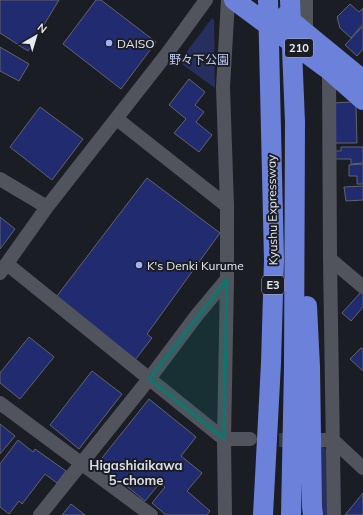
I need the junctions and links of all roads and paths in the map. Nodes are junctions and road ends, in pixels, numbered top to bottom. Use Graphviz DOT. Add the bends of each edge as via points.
graph roads {
  1 [pos="206,0"];
  2 [pos="228,0"];
  3 [pos="234,0"];
  4 [pos="266,0"];
  5 [pos="290,0"];
  6 [pos="306,0"];
  7 [pos="306,34"];
  8 [pos="329,70"];
  9 [pos="363,80"];
  10 [pos="363,100"];
  11 [pos="117,119"];
  12 [pos="295,122"];
  13 [pos="0,179"];
  14 [pos="227,206"];
  15 [pos="47,208"];
  16 [pos="330,259"];
  17 [pos="3,268"];
  18 [pos="227,279"];
  19 [pos="363,287"];
  20 [pos="149,379"];
  21 [pos="0,403"];
  22 [pos="224,439"];
  23 [pos="250,440"];
  24 [pos="318,440"];
  25 [pos="333,440"];
  26 [pos="82,464"];
  27 [pos="363,468"];
  28 [pos="40,515"];
  29 [pos="151,515"];
  30 [pos="225,515"];
  31 [pos="263,515"];
  32 [pos="291,515"];
  33 [pos="313,515"];
  34 [pos="334,515"];
  1 -- 11 [label="street"];
  2 -- 14 [label="street" via="223,87"];
  3 -- 8 [label="highway, 210"];
  4 -- 7 [label="highway, 210"];
  4 -- 31 [label="highway, Kyushu Expressway / E3" via="274,260"];
  5 -- 12 [label="highway, Kyushu Expressway / E3"];
  6 -- 7 [label="street"];
  7 -- 8 [label="street"];
  7 -- 9 [label="highway, 210"];
  8 -- 10 [label="highway, 210"];
  8 -- 16 [label="street"];
  11 -- 14 [label="street"];
  11 -- 15 [label="street"];
  12 -- 32 [label="highway, Kyushu Expressway / E3"];
  12 -- 33 [label="highway" via="310,367"];
  13 -- 15 [label="street"];
  14 -- 18 [label="street"];
  15 -- 17 [label="street"];
  16 -- 19 [label="street"];
  16 -- 25 [label="street"];
  17 -- 20 [label="street"];
  18 -- 20 [label="street"];
  18 -- 22 [label="street"];
  20 -- 22 [label="street"];
  20 -- 26 [label="street"];
  21 -- 26 [label="street"];
  22 -- 23 [label="street"];
  22 -- 30 [label="street"];
  24 -- 25 [label="street"];
  25 -- 27 [label="street"];
  25 -- 34 [label="street"];
  26 -- 28 [label="street"];
  26 -- 29 [label="street"];
}
